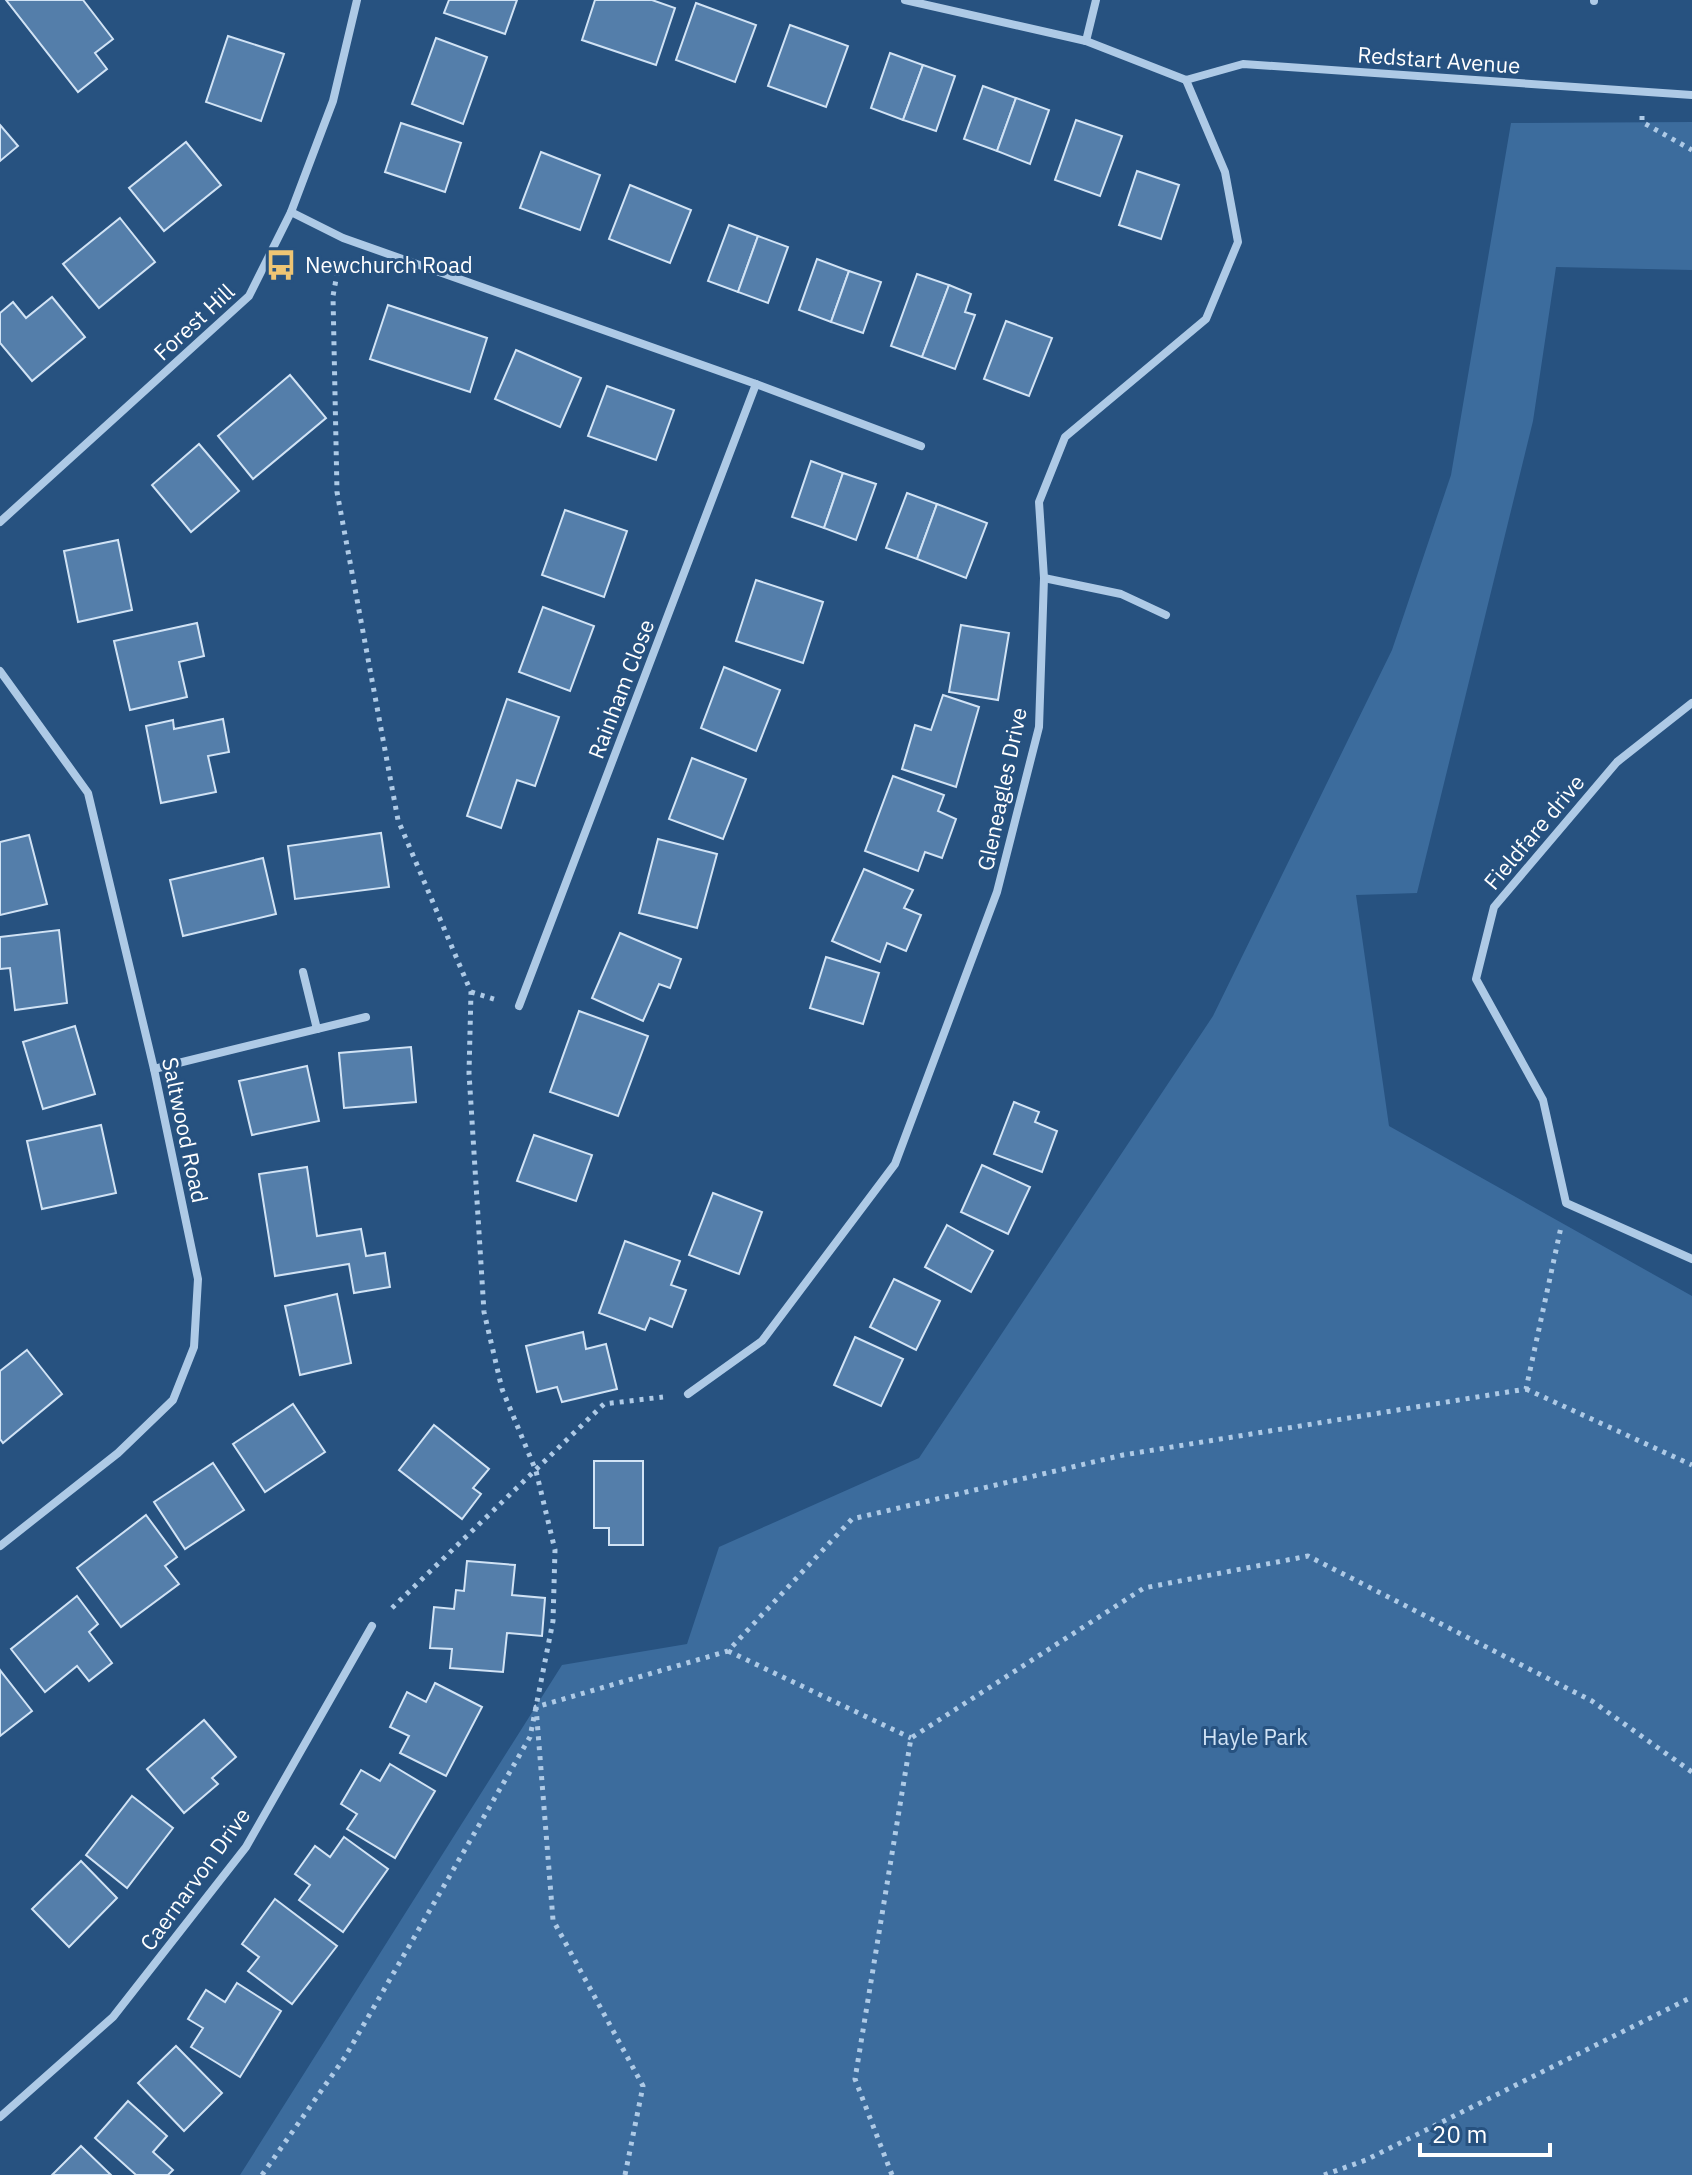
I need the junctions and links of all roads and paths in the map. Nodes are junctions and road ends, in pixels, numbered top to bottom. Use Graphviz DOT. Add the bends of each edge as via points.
graph roads {
  1 [pos="357,0"];
  2 [pos="905,0"];
  3 [pos="1096,0"];
  4 [pos="1086,41"];
  5 [pos="1186,80"];
  6 [pos="1641,91"];
  7 [pos="1692,95"];
  8 [pos="1692,150"];
  9 [pos="291,212"];
  10 [pos="343,238"];
  11 [pos="756,384"];
  12 [pos="921,446"];
  13 [pos="0,522"];
  14 [pos="1044,578"];
  15 [pos="1166,615"];
  16 [pos="0,671"];
  17 [pos="1692,703"];
  18 [pos="303,972"];
  19 [pos="519,1006"];
  20 [pos="366,1017"];
  21 [pos="317,1029"];
  22 [pos="154,1069"];
  23 [pos="1566,1203"];
  24 [pos="1692,1259"];
  25 [pos="1526,1389"];
  26 [pos="688,1394"];
  27 [pos="1692,1465"];
  28 [pos="536,1471"];
  29 [pos="0,1546"];
  30 [pos="372,1626"];
  31 [pos="728,1651"];
  32 [pos="536,1707"];
  33 [pos="911,1738"];
  34 [pos="1692,1772"];
  35 [pos="1692,1997"];
  36 [pos="0,2117"];
  37 [pos="262,2175"];
  38 [pos="625,2175"];
  39 [pos="892,2175"];
  40 [pos="1324,2175"];
  1 -- 9 [label="street, Forest Hill" via="333,101"];
  2 -- 4 [label="street"];
  3 -- 4 [label="street"];
  4 -- 5 [label="street"];
  5 -- 6 [label="street, Redstart Avenue" via="1243,64"];
  5 -- 14 [label="street, Gleneagles Drive" via="1225,172 1238,242 1206,319 1065,437 1039,502"];
  6 -- 7 [label="street, Redstart Avenue"];
  6 -- 8 [label="path" via="1642,122"];
  9 -- 10 [label="street"];
  9 -- 13 [label="street, Forest Hill" via="249,296"];
  10 -- 11 [label="street"];
  10 -- 28 [label="path" via="333,296 337,492 398,820 471,992 469,1073 484,1312 502,1389"];
  11 -- 12 [label="street"];
  11 -- 19 [label="street, Rainham Close"];
  14 -- 15 [label="street" via="1121,594"];
  14 -- 26 [label="street, Gleneagles Drive" via="1039,727 997,892 895,1164 762,1341"];
  16 -- 22 [label="street, Saltwood Road" via="88,793"];
  17 -- 23 [label="street, Fieldfare drive" via="1617,762 1494,907 1483,950 1476,979 1543,1100"];
  18 -- 21 [label="street"];
  20 -- 21 [label="street"];
  21 -- 22 [label="street"];
  22 -- 29 [label="street, Saltwood Road" via="198,1279 194,1347 173,1400 118,1453"];
  23 -- 24 [label="street"];
  23 -- 25 [label="path"];
  25 -- 27 [label="path"];
  25 -- 31 [label="path" via="1123,1455 852,1519"];
  26 -- 28 [label="path" via="604,1404"];
  28 -- 30 [label="path"];
  28 -- 32 [label="path" via="555,1550 553,1621"];
  30 -- 36 [label="street, Caernarvon Drive" via="246,1847 113,2017"];
  31 -- 32 [label="path"];
  31 -- 33 [label="path"];
  32 -- 37 [label="path" via="530,1737 345,2057"];
  32 -- 38 [label="path" via="553,1920 643,2086"];
  33 -- 34 [label="path" via="1144,1588 1308,1556 1592,1701"];
  33 -- 39 [label="path" via="855,2079"];
  35 -- 40 [label="path" via="1366,2160"];
}
